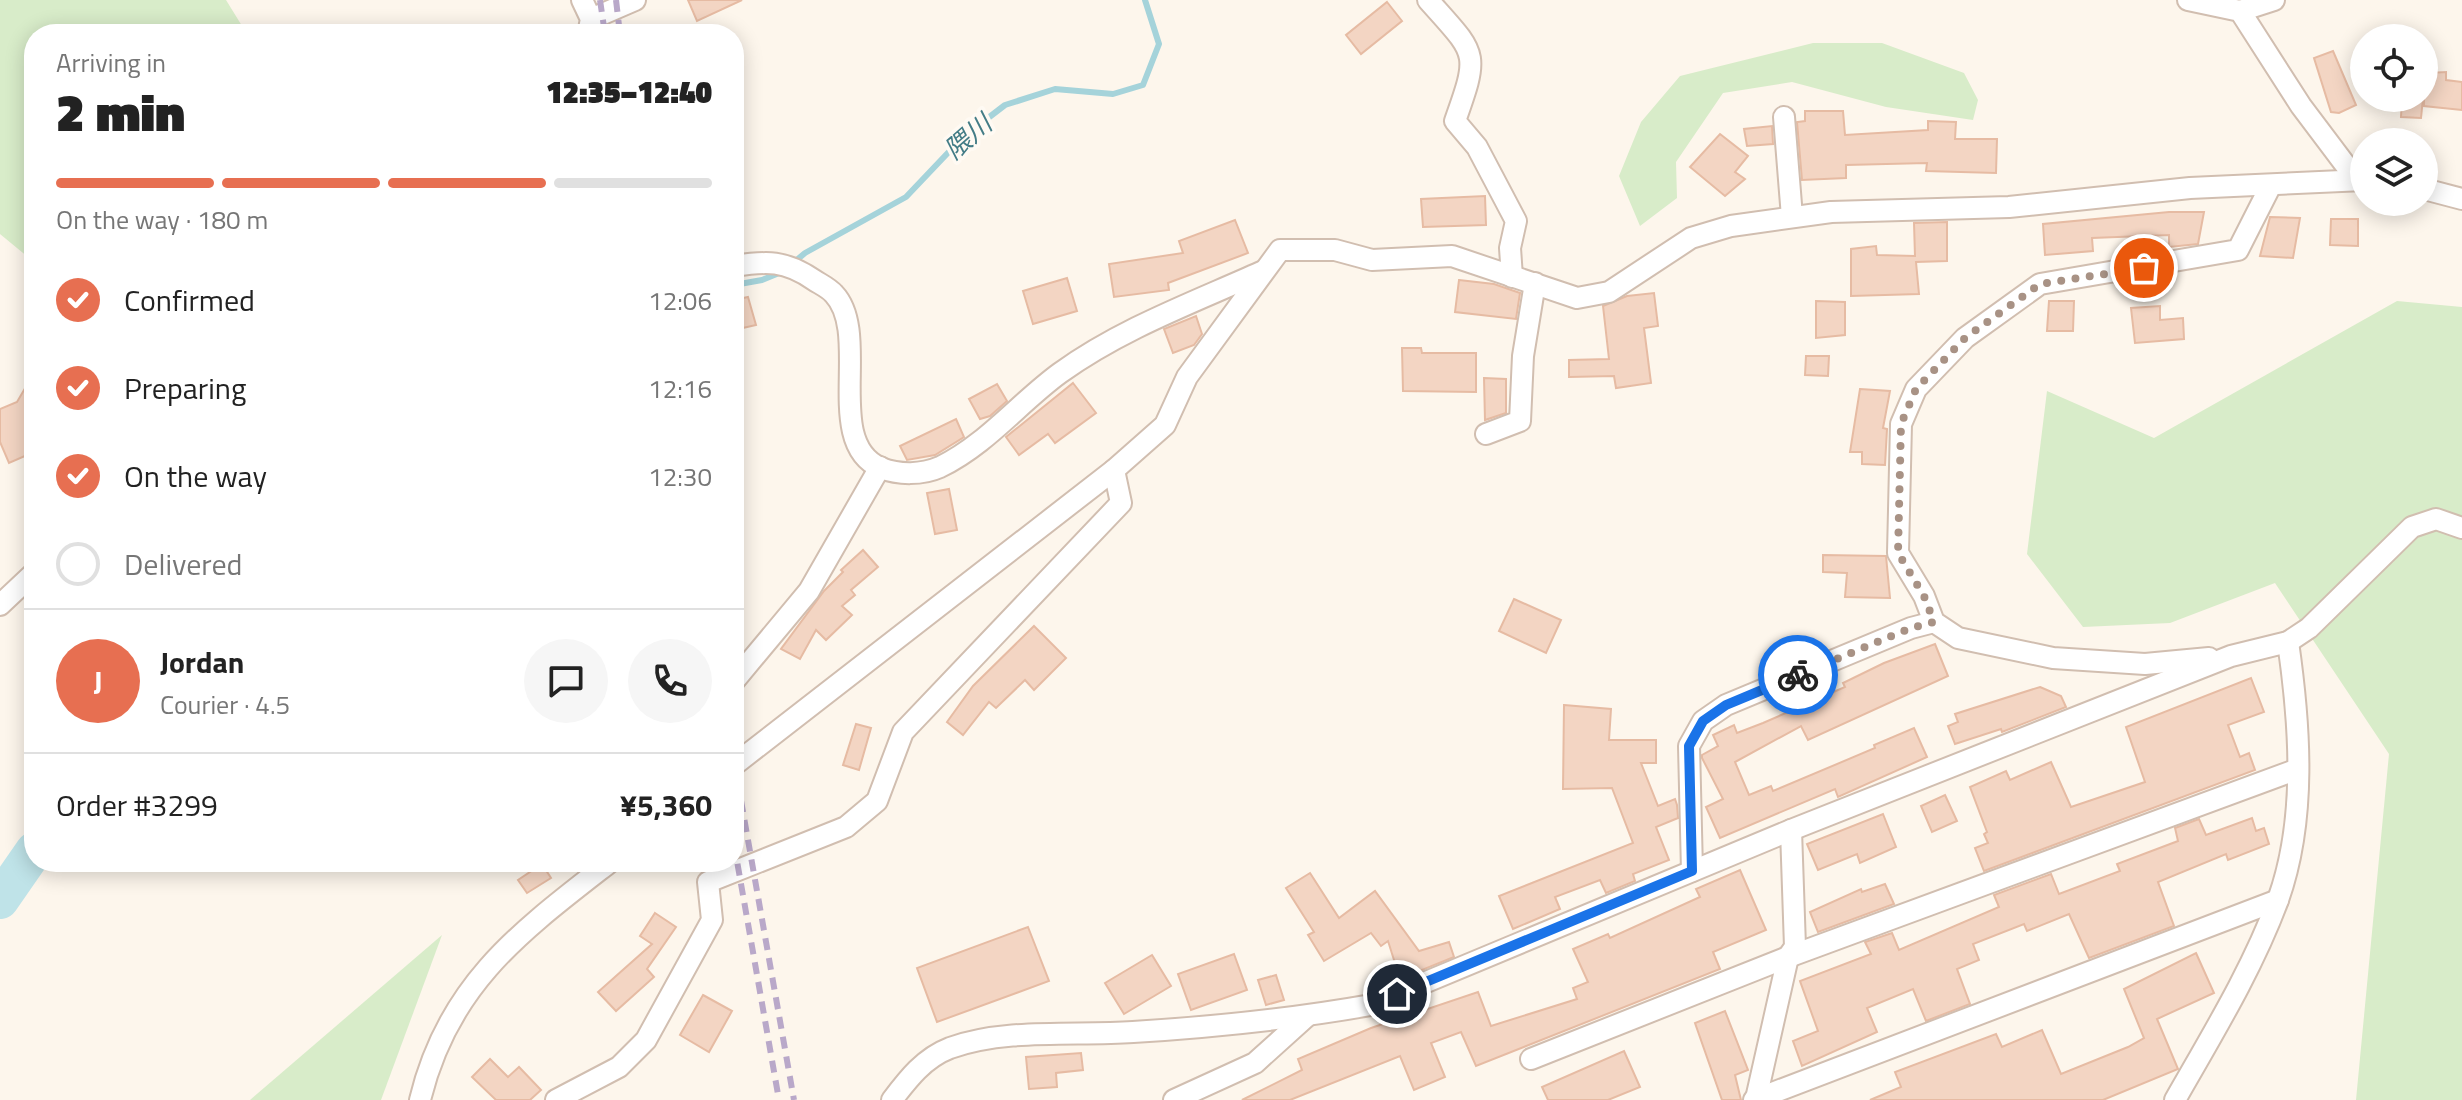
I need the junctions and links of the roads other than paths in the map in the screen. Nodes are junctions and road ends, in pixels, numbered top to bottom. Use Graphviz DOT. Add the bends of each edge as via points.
graph roads {
  1 [pos="635,0"];
  2 [pos="1428,0"];
  3 [pos="2188,0"];
  4 [pos="2274,0"];
  5 [pos="2240,11"];
  6 [pos="587,18"];
  7 [pos="1784,117"];
  8 [pos="2350,167"];
  9 [pos="2350,180"];
  10 [pos="2271,185"];
  11 [pos="2438,193"];
  12 [pos="2462,199"];
  13 [pos="1792,217"];
  14 [pos="744,264"];
  15 [pos="1264,270"];
  16 [pos="1512,277"];
  17 [pos="1535,283"];
  18 [pos="1486,434"];
  19 [pos="880,467"];
  20 [pos="1114,470"];
  21 [pos="2462,528"];
  22 [pos="24,582"];
  23 [pos="0,605"];
  24 [pos="1934,622"];
  25 [pos="2288,642"];
  26 [pos="2231,656"];
  27 [pos="744,669"];
  28 [pos="744,757"];
  29 [pos="2298,769"];
  30 [pos="1791,830"];
  31 [pos="744,868"];
  32 [pos="1692,871"];
  33 [pos="597,872"];
  34 [pos="733,872"];
  35 [pos="2278,900"];
  36 [pos="1788,957"];
  37 [pos="1307,1016"];
  38 [pos="1531,1059"];
  39 [pos="1755,1099"];
  40 [pos="420,1100"];
  41 [pos="556,1100"];
  42 [pos="892,1100"];
  43 [pos="1174,1100"];
  44 [pos="2175,1100"];
  1 -- 6 [label="street"];
  2 -- 16 [label="street" via="1471,51 1473,70 1455,121 1477,147 1516,221 1510,248"];
  3 -- 5 [label="street"];
  4 -- 5 [label="street"];
  5 -- 8 [label="street" via="2301,106"];
  7 -- 13 [label="street"];
  9 -- 10 [label="street"];
  10 -- 13 [label="street" via="2009,207"];
  10 -- 24 [label="street" via="2238,250 2040,284 1965,338 1916,389 1901,424 1898,553"];
  11 -- 12 [label="street"];
  13 -- 17 [label="street" via="1691,238 1609,292 1577,298"];
  14 -- 19 [label="street" via="772,260 835,294 847,319 853,438"];
  15 -- 16 [label="street" via="1280,250 1335,250 1372,260 1452,256"];
  15 -- 19 [label="street" via="1113,337 940,467 913,474"];
  15 -- 20 [label="street" via="1187,377 1165,425"];
  16 -- 17 [label="street"];
  17 -- 18 [label="street" via="1523,356 1520,421"];
  19 -- 27 [label="street" via="809,591"];
  20 -- 28 [label="street"];
  20 -- 31 [label="street" via="1121,503 903,732 877,801 846,827"];
  21 -- 25 [label="street" via="2436,519 2412,527 2309,628"];
  22 -- 23 [label="street"];
  24 -- 26 [label="street" via="1958,638 2053,658 2145,664"];
  24 -- 32 [label="street" via="1726,705 1703,721 1689,746"];
  25 -- 26 [label="street"];
  25 -- 29 [label="street" via="2298,705"];
  26 -- 30 [label="street"];
  29 -- 35 [label="street" via="2292,846"];
  29 -- 36 [label="street"];
  30 -- 32 [label="street"];
  30 -- 36 [label="street" via="1795,947"];
  32 -- 37 [label="street" via="1371,1005"];
  33 -- 40 [label="street" via="533,922 455,1009 430,1061"];
  34 -- 41 [label="street" via="708,882 712,920 646,1040 619,1067"];
  35 -- 39 [label="street"];
  35 -- 44 [label="street" via="2234,996"];
  36 -- 38 [label="street"];
  36 -- 39 [label="street"];
  37 -- 42 [label="street" via="989,1039 949,1049 916,1068"];
  37 -- 43 [label="street" via="1255,1063"];
}
